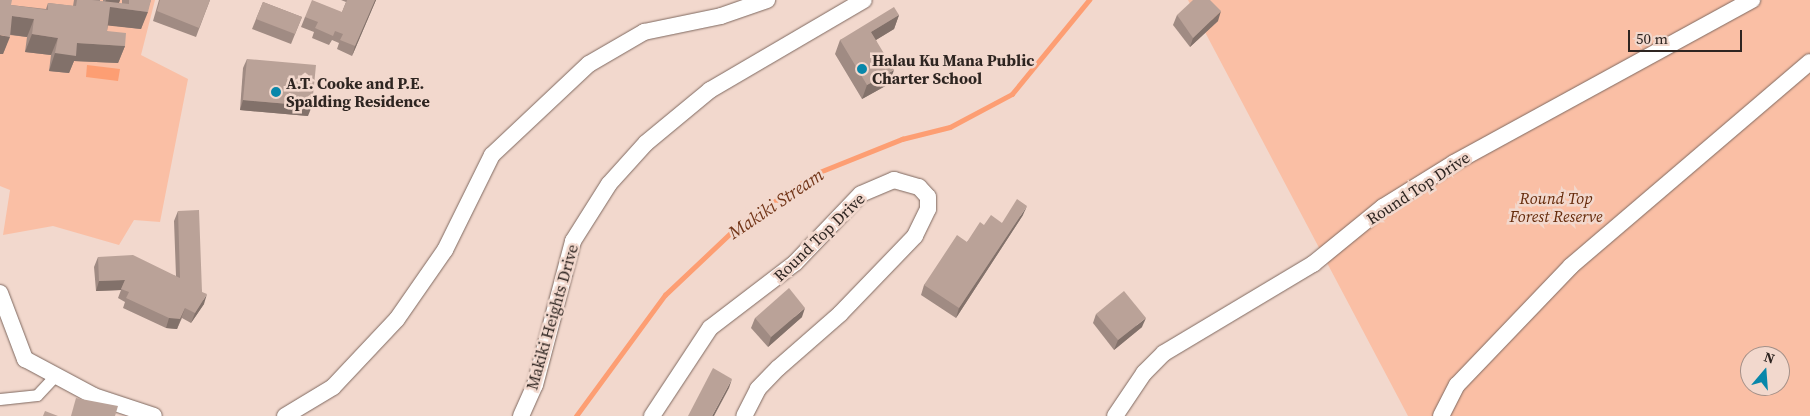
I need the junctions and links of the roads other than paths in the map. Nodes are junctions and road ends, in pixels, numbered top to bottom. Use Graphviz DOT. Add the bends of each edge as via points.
graph roads {
  1 [pos="768,0"];
  2 [pos="864,0"];
  3 [pos="1752,0"];
  4 [pos="1810,62"];
  5 [pos="0,293"];
  6 [pos="54,377"];
  7 [pos="0,399"];
  8 [pos="154,416"];
  9 [pos="286,416"];
  10 [pos="520,416"];
  11 [pos="652,416"];
  12 [pos="744,416"];
  13 [pos="1115,416"];
  14 [pos="1441,416"];
  1 -- 9 [label="street" via="721,16 644,32 589,64 492,155 445,250 397,319 333,387"];
  2 -- 10 [label="street, Makiki Heights Drive" via="710,90 646,143 609,184 573,241 535,385"];
  3 -- 13 [label="street, Round Top Drive" via="1454,162 1383,207 1313,264 1164,353 1144,373"];
  4 -- 14 [label="street" via="1571,266 1457,385"];
  5 -- 6 [label="street" via="25,359"];
  6 -- 7 [label="street" via="37,395"];
  6 -- 8 [label="street"];
  11 -- 12 [label="street, Round Top Drive" via="710,328 795,264 861,194 894,180 919,187 928,197 928,209 915,236 840,314 758,389"];
}
